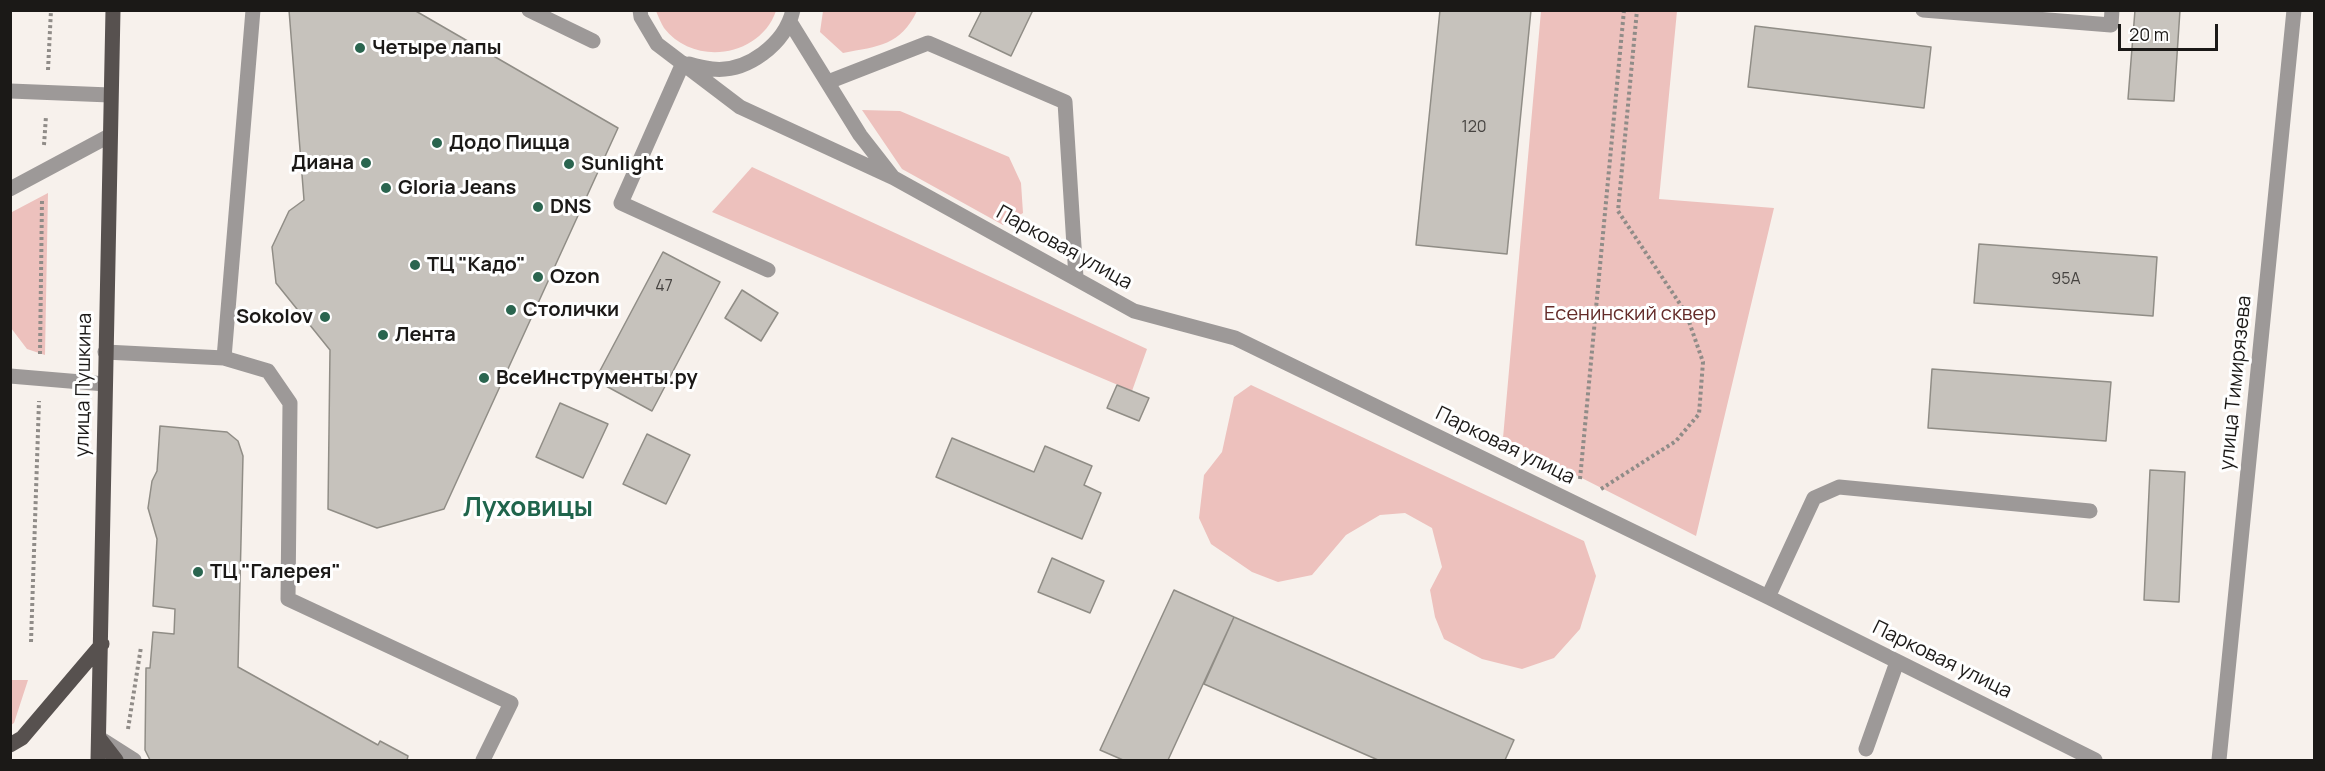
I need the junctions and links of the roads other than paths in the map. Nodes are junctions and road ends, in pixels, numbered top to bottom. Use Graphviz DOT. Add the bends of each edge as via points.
graph roads {
  1 [pos="113,10"];
  2 [pos="253,10"];
  3 [pos="529,10"];
  4 [pos="639,10"];
  5 [pos="1923,10"];
  6 [pos="2112,10"];
  7 [pos="2294,10"];
  8 [pos="792,16"];
  9 [pos="593,41"];
  10 [pos="683,63"];
  11 [pos="828,81"];
  12 [pos="10,91"];
  13 [pos="110,95"];
  14 [pos="109,136"];
  15 [pos="894,178"];
  16 [pos="10,189"];
  17 [pos="768,270"];
  18 [pos="1076,278"];
  19 [pos="105,352"];
  20 [pos="224,358"];
  21 [pos="10,375"];
  22 [pos="105,384"];
  23 [pos="2090,511"];
  24 [pos="1768,597"];
  25 [pos="102,644"];
  26 [pos="1897,662"];
  27 [pos="99,738"];
  28 [pos="10,745"];
  29 [pos="1866,749"];
  30 [pos="98,760"];
  31 [pos="116,760"];
  32 [pos="134,760"];
  33 [pos="483,760"];
  34 [pos="2096,760"];
  35 [pos="2219,760"];
  1 -- 13 [label="main road, улица Пушкина"];
  2 -- 20 [label="street"];
  3 -- 9 [label="street"];
  4 -- 10 [label="street, Парковая улица" via="657,44"];
  5 -- 6 [label="street" via="2111,25"];
  7 -- 35 [label="street, улица Тимирязева"];
  8 -- 10 [label="street" via="772,48 745,65 714,70"];
  8 -- 11 [label="street, Парковая улица"];
  10 -- 15 [label="street, Парковая улица" via="740,107"];
  10 -- 17 [label="street" via="621,203"];
  11 -- 15 [label="street, Парковая улица" via="861,135"];
  11 -- 18 [label="street" via="928,43 1065,102"];
  12 -- 13 [label="street"];
  13 -- 14 [label="main road, улица Пушкина"];
  14 -- 16 [label="street"];
  14 -- 19 [label="main road, улица Пушкина"];
  15 -- 18 [label="street, Парковая улица"];
  18 -- 24 [label="street, Парковая улица" via="1134,311 1235,339"];
  19 -- 20 [label="street"];
  19 -- 22 [label="main road, улица Пушкина"];
  20 -- 33 [label="street" via="268,371 290,403 288,599 511,703"];
  21 -- 22 [label="street"];
  22 -- 25 [label="main road, улица Пушкина"];
  23 -- 24 [label="street" via="1839,487 1814,498"];
  24 -- 26 [label="street, Парковая улица"];
  25 -- 27 [label="main road, улица Пушкина"];
  25 -- 28 [label="main road" via="22,738"];
  26 -- 29 [label="street"];
  26 -- 34 [label="street, Парковая улица"];
  27 -- 30 [label="main road, улица Пушкина"];
  27 -- 31 [label="main road"];
  27 -- 32 [label="street"];
}
